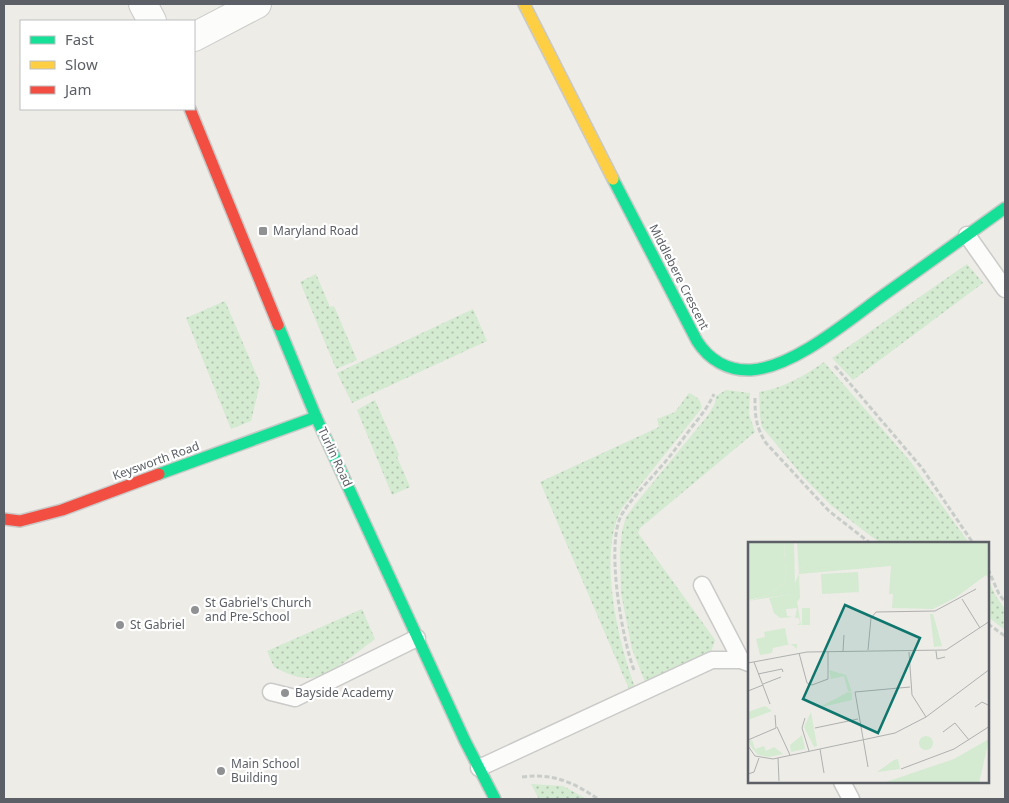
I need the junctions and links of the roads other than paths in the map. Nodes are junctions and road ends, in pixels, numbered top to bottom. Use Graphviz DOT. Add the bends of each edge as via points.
graph roads {
  1 [pos="143,4"];
  2 [pos="257,4"];
  3 [pos="524,4"];
  4 [pos="151,20"];
  5 [pos="195,36"];
  6 [pos="190,110"];
  7 [pos="1005,208"];
  8 [pos="967,235"];
  9 [pos="1005,288"];
  10 [pos="316,417"];
  11 [pos="4,519"];
  12 [pos="702,586"];
  13 [pos="418,638"];
  14 [pos="745,661"];
  15 [pos="271,692"];
  16 [pos="483,775"];
  17 [pos="843,783"];
  18 [pos="495,799"];
  19 [pos="851,799"];
  1 -- 4 [label="street"];
  2 -- 5 [label="street"];
  3 -- 8 [label="street, Middlebere Crescent" via="689,329 701,348 725,366 754,369 769,366 816,343"];
  6 -- 10 [label="street, Turlin Road"];
  7 -- 8 [label="street, Middlebere Crescent"];
  8 -- 9 [label="lane"];
  10 -- 11 [label="street, Keysworth Road" via="62,510 20,521"];
  10 -- 13 [label="street, Turlin Road"];
  12 -- 14 [label="lane"];
  13 -- 15 [label="lane" via="295,698"];
  13 -- 16 [label="street, Turlin Road"];
  14 -- 16 [label="lane" via="712,660"];
  16 -- 18 [label="street, Turlin Road"];
  17 -- 19 [label="lane"];
}
